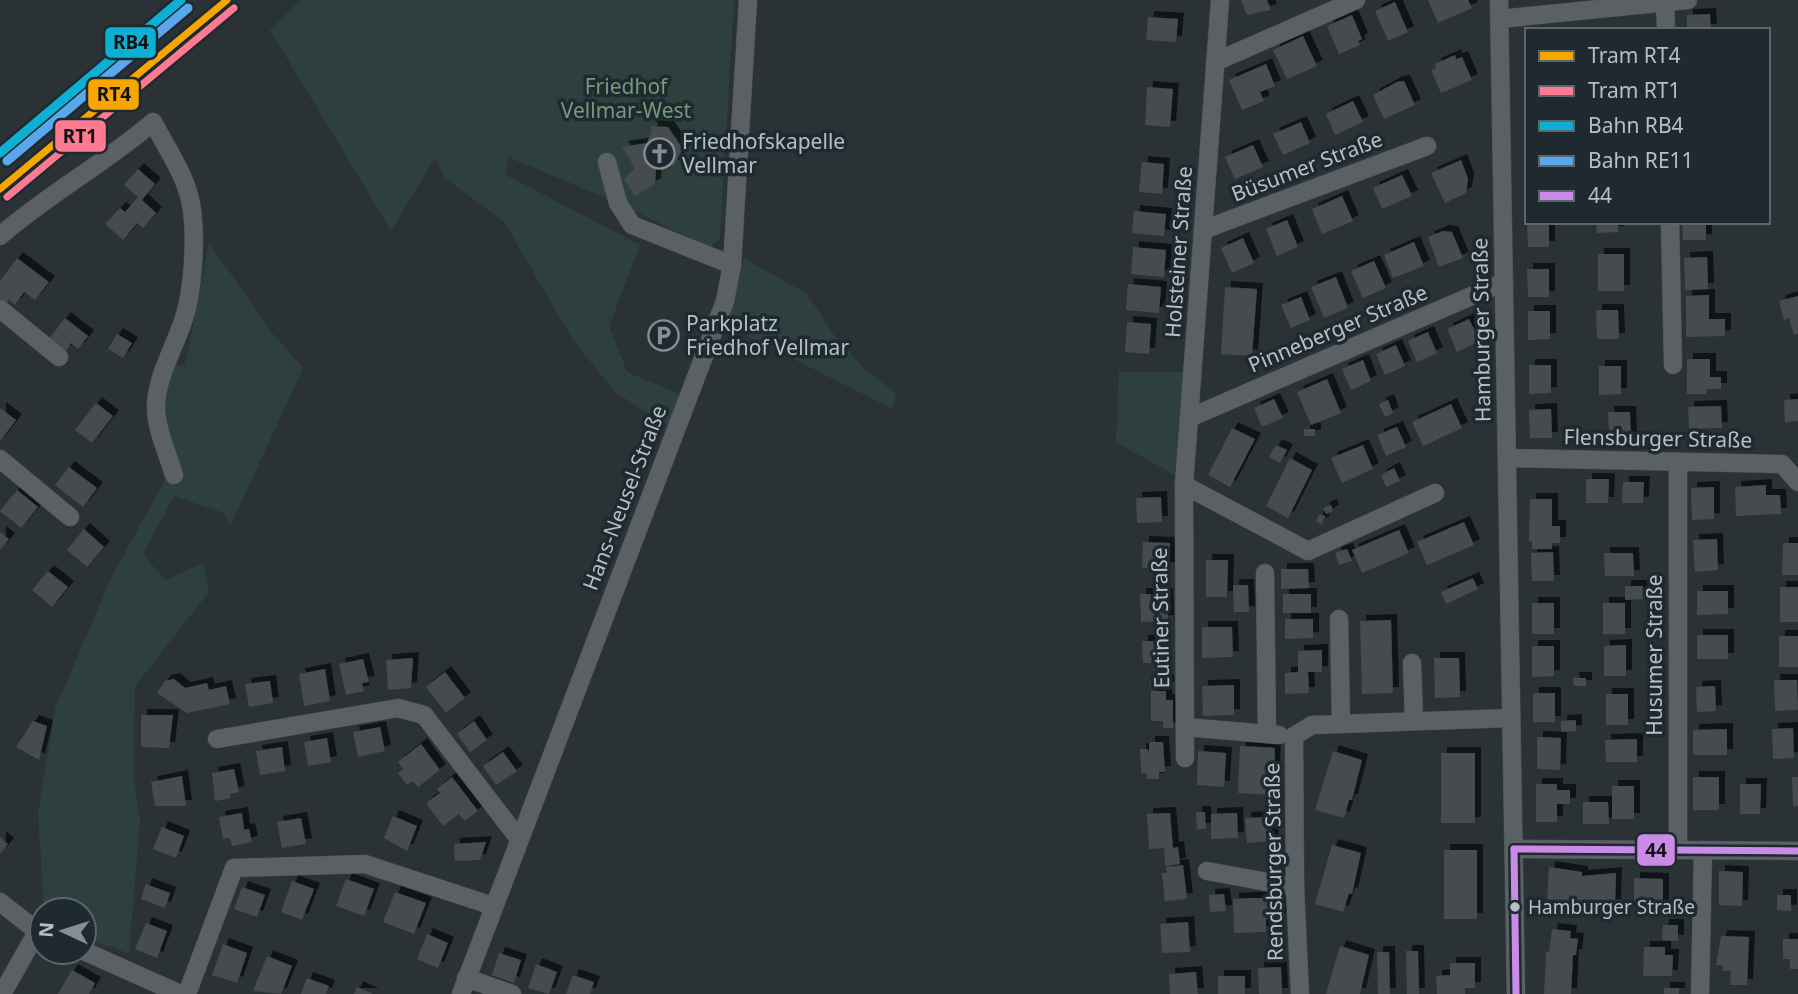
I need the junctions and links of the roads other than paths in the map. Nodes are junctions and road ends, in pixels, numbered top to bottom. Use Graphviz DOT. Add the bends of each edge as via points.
graph roads {
  1 [pos="748,0"];
  2 [pos="1220,0"];
  3 [pos="1356,0"];
  4 [pos="1499,0"];
  5 [pos="1688,0"];
  6 [pos="1665,2"];
  7 [pos="1500,19"];
  8 [pos="1666,28"];
  9 [pos="1215,62"];
  10 [pos="1427,146"];
  11 [pos="607,162"];
  12 [pos="1670,224"];
  13 [pos="1203,230"];
  14 [pos="0,236"];
  15 [pos="732,265"];
  16 [pos="1504,282"];
  17 [pos="0,309"];
  18 [pos="59,357"];
  19 [pos="1673,365"];
  20 [pos="1189,418"];
  21 [pos="1508,458"];
  22 [pos="0,459"];
  23 [pos="1678,462"];
  24 [pos="174,475"];
  25 [pos="1798,482"];
  26 [pos="1184,485"];
  27 [pos="1435,493"];
  28 [pos="1183,508"];
  29 [pos="70,517"];
  30 [pos="1265,573"];
  31 [pos="1339,619"];
  32 [pos="1412,663"];
  33 [pos="1510,718"];
  34 [pos="1414,720"];
  35 [pos="1341,724"];
  36 [pos="1185,727"];
  37 [pos="1267,734"];
  38 [pos="1294,736"];
  39 [pos="217,739"];
  40 [pos="1185,758"];
  41 [pos="519,839"];
  42 [pos="1514,849"];
  43 [pos="1678,849"];
  44 [pos="1703,850"];
  45 [pos="1798,851"];
  46 [pos="1207,871"];
  47 [pos="1295,887"];
  48 [pos="0,902"];
  49 [pos="493,906"];
  50 [pos="28,925"];
  51 [pos="28,952"];
  52 [pos="98,957"];
  53 [pos="463,986"];
  54 [pos="2,994"];
  55 [pos="180,994"];
  56 [pos="187,994"];
  57 [pos="512,994"];
  58 [pos="1300,994"];
  59 [pos="1516,994"];
  60 [pos="1700,994"];
  1 -- 15 [label="street, Hans-Neusel-Straße"];
  2 -- 9 [label="street, Holsteiner Straße"];
  3 -- 9 [label="street"];
  4 -- 7 [label="street, Hamburger Straße"];
  5 -- 6 [label="street"];
  6 -- 7 [label="street"];
  6 -- 8 [label="street"];
  7 -- 16 [label="street, Hamburger Straße"];
  9 -- 13 [label="street, Holsteiner Straße"];
  10 -- 13 [label="street, Büsumer Straße"];
  11 -- 15 [label="street" via="618,203 632,225"];
  12 -- 19 [label="street"];
  13 -- 20 [label="street, Holsteiner Straße"];
  14 -- 24 [label="street" via="153,122 181,173 192,209 191,273 184,318 156,403 160,434"];
  15 -- 41 [label="street, Hans-Neusel-Straße" via="716,326"];
  16 -- 20 [label="street, Pinneberger Straße"];
  16 -- 21 [label="street, Hamburger Straße"];
  17 -- 18 [label="street"];
  20 -- 26 [label="street, Holsteiner Straße"];
  21 -- 23 [label="street, Flensburger Straße"];
  21 -- 33 [label="street, Hamburger Straße"];
  22 -- 29 [label="street"];
  23 -- 25 [label="street, Flensburger Straße" via="1782,464"];
  23 -- 43 [label="street, Husumer Straße"];
  26 -- 27 [label="street" via="1308,551"];
  26 -- 28 [label="street, Holsteiner Straße"];
  28 -- 36 [label="street, Eutiner Straße"];
  30 -- 37 [label="street"];
  31 -- 35 [label="street"];
  32 -- 34 [label="street"];
  33 -- 34 [label="street, Rendsburger Straße"];
  33 -- 42 [label="street, Hamburger Straße"];
  34 -- 35 [label="street, Rendsburger Straße"];
  35 -- 38 [label="street, Rendsburger Straße" via="1312,725"];
  36 -- 37 [label="street"];
  36 -- 40 [label="street, Eutiner Straße"];
  37 -- 38 [label="street"];
  38 -- 47 [label="street, Rendsburger Straße"];
  39 -- 41 [label="street" via="398,708 424,715"];
  41 -- 49 [label="street, Hans-Neusel-Straße"];
  42 -- 43 [label="street"];
  42 -- 59 [label="street, Hamburger Straße"];
  43 -- 44 [label="street"];
  44 -- 45 [label="street"];
  44 -- 60 [label="street"];
  46 -- 47 [label="street"];
  47 -- 58 [label="street, Rendsburger Straße"];
  48 -- 50 [label="street"];
  49 -- 53 [label="street, Hans-Neusel-Straße"];
  49 -- 56 [label="street" via="365,864 234,868"];
  51 -- 54 [label="street"];
  52 -- 55 [label="street"];
  53 -- 57 [label="street"];
}
